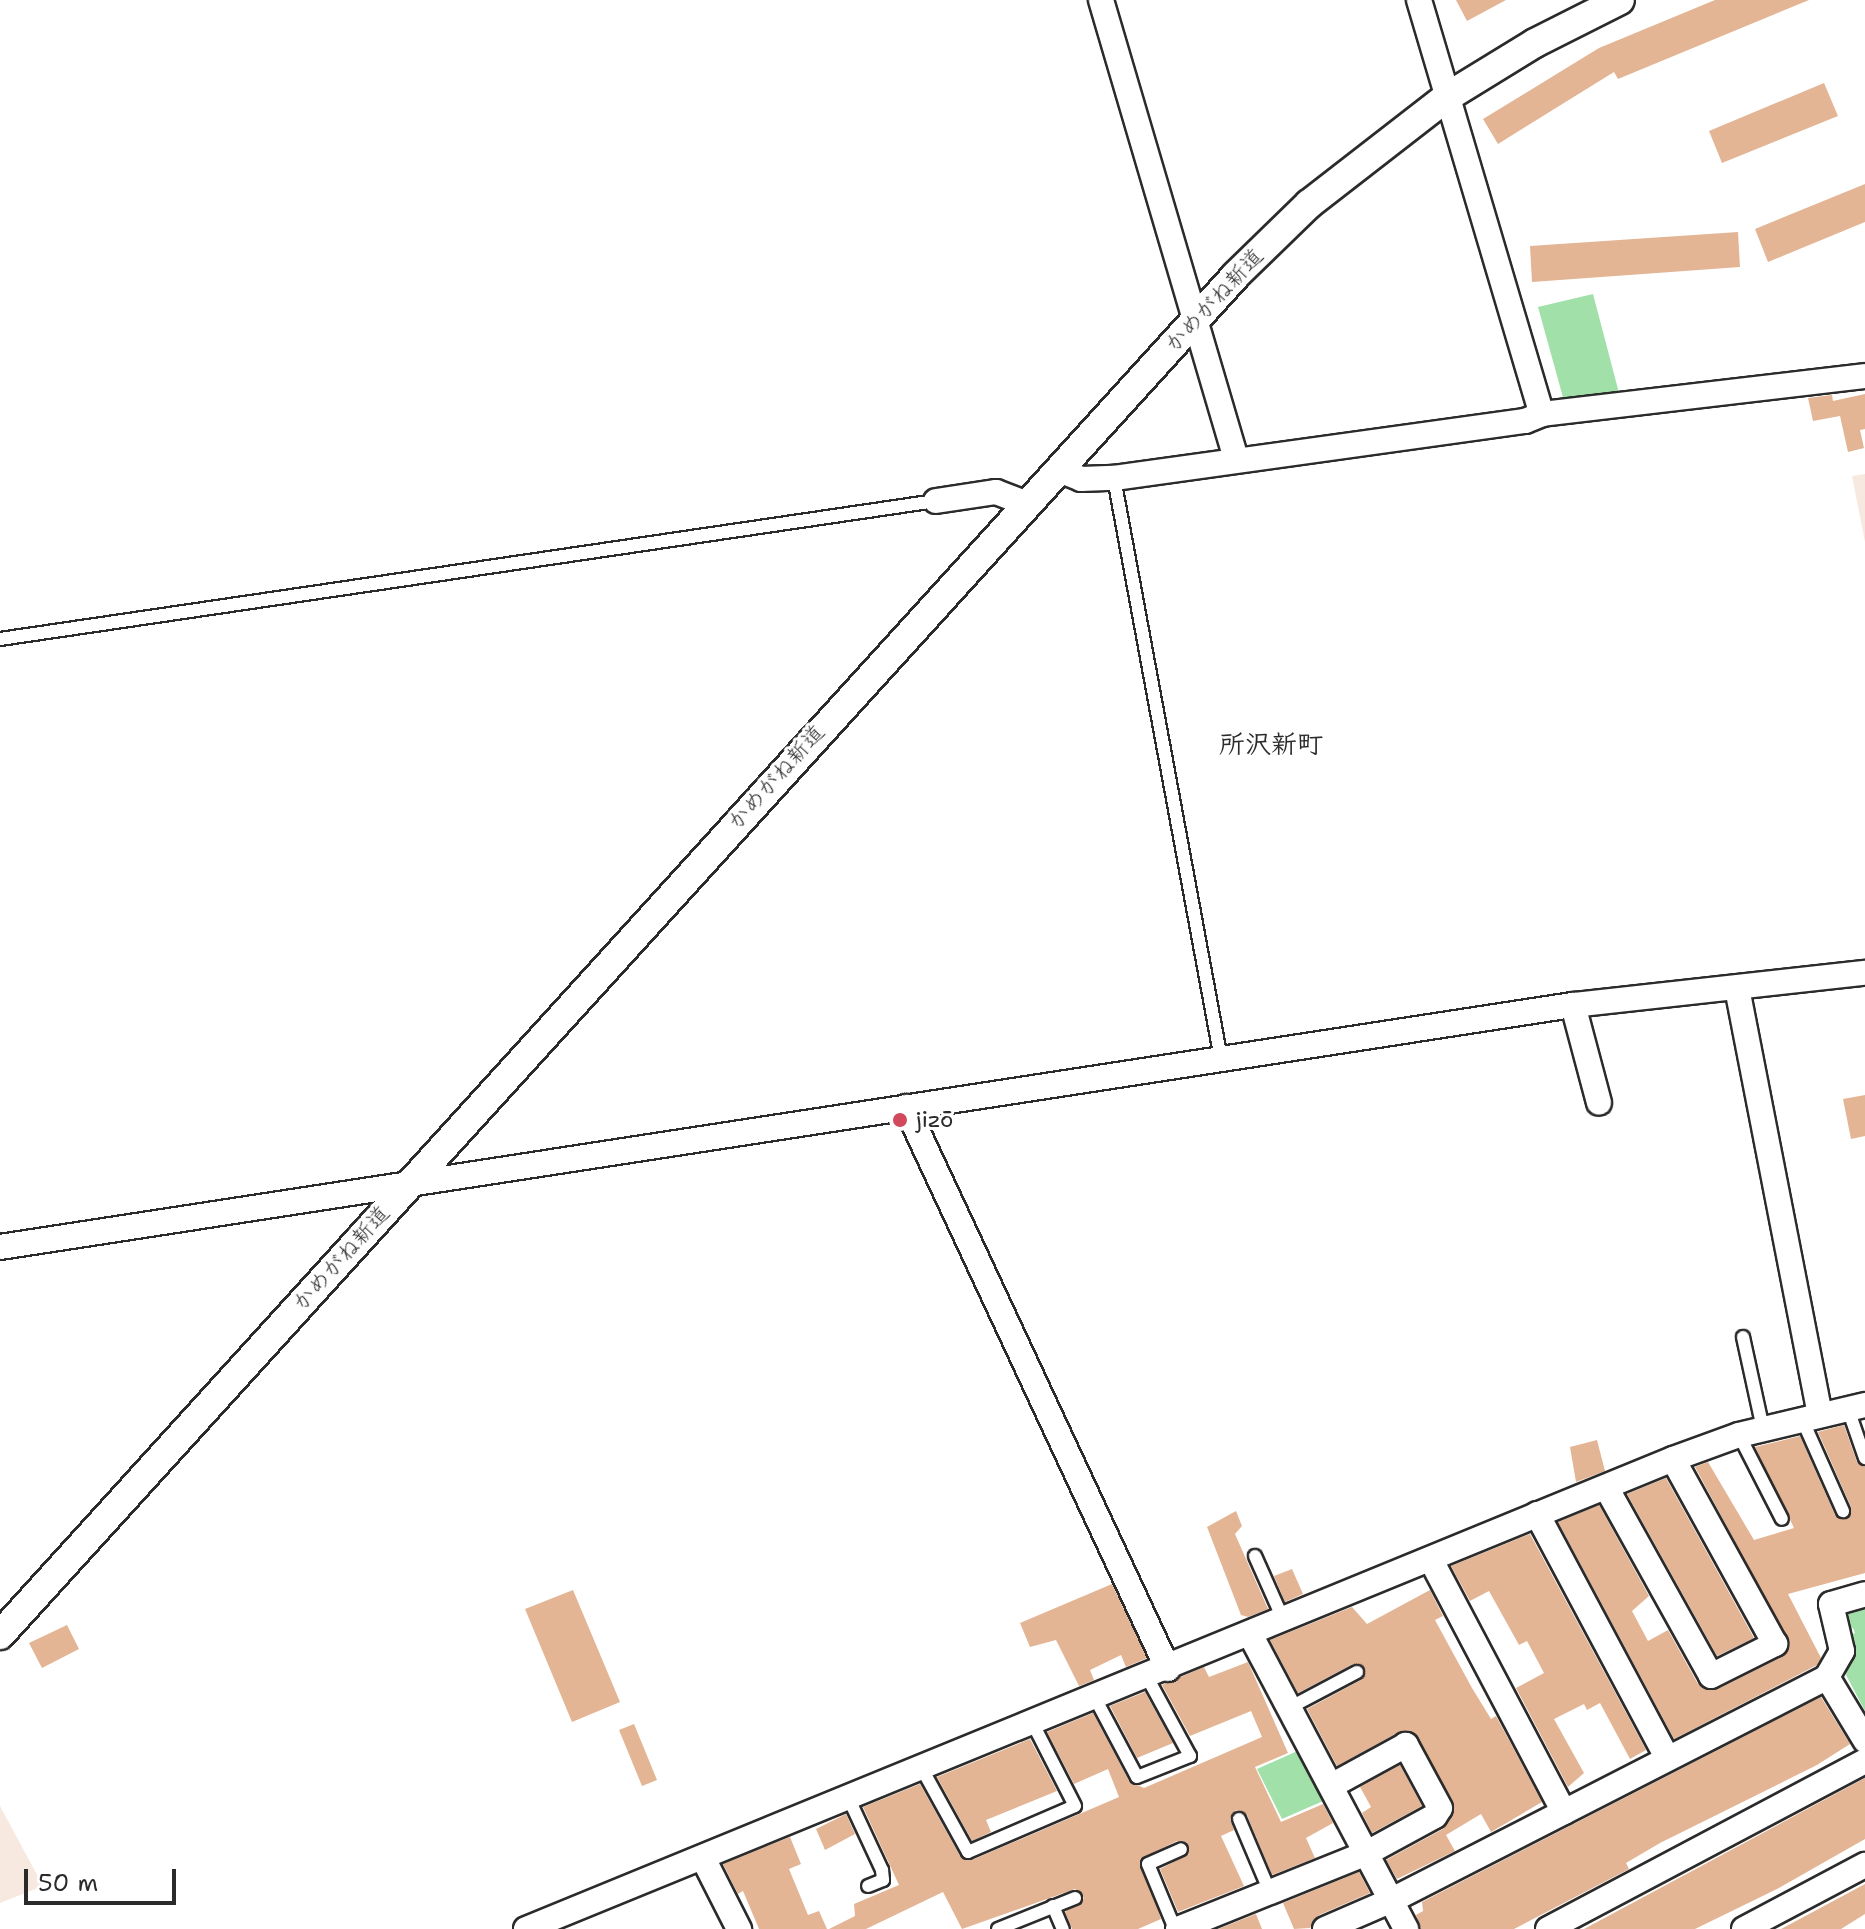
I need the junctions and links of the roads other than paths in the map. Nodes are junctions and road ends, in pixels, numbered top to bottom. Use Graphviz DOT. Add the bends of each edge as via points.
graph roads {
  1 [pos="1101,0"];
  2 [pos="1419,0"];
  3 [pos="1620,0"];
  4 [pos="1447,97"];
  5 [pos="1196,317"];
  6 [pos="1865,376"];
  7 [pos="1542,414"];
  8 [pos="1236,459"];
  9 [pos="1059,470"];
  10 [pos="1114,478"];
  11 [pos="936,501"];
  12 [pos="1027,504"];
  13 [pos="0,639"];
  14 [pos="1865,973"];
  15 [pos="1737,988"];
  16 [pos="1573,1005"];
  17 [pos="1221,1059"];
  18 [pos="1599,1103"];
  19 [pos="906,1107"];
  20 [pos="411,1181"];
  21 [pos="0,1247"];
  22 [pos="1743,1337"];
  23 [pos="1856,1407"];
  24 [pos="1811,1417"];
  25 [pos="1751,1432"];
  26 [pos="1865,1458"];
  27 [pos="1673,1459"];
  28 [pos="1606,1487"];
  29 [pos="1843,1511"];
  30 [pos="1537,1514"];
  31 [pos="1782,1519"];
  32 [pos="1255,1556"];
  33 [pos="1431,1560"];
  34 [pos="1865,1594"];
  35 [pos="1283,1619"];
  36 [pos="1250,1634"];
  37 [pos="0,1635"];
  38 [pos="1357,1672"];
  39 [pos="1158,1673"];
  40 [pos="1827,1677"];
  41 [pos="1095,1698"];
  42 [pos="1289,1708"];
  43 [pos="1033,1724"];
  44 [pos="1865,1740"];
  45 [pos="1667,1757"];
  46 [pos="1865,1761"];
  47 [pos="921,1767"];
  48 [pos="1331,1786"];
  49 [pos="848,1797"];
  50 [pos="1564,1812"];
  51 [pos="1239,1819"];
  52 [pos="1181,1849"];
  53 [pos="1367,1853"];
  54 [pos="703,1858"];
  55 [pos="1865,1865"];
  56 [pos="868,1886"];
  57 [pos="1270,1892"];
  58 [pos="1075,1898"];
  59 [pos="1392,1900"];
  60 [pos="1053,1906"];
  61 [pos="1188,1927"];
  62 [pos="526,1929"];
  63 [pos="739,1929"];
  64 [pos="998,1929"];
  65 [pos="1063,1929"];
  66 [pos="1325,1929"];
  67 [pos="1406,1929"];
  68 [pos="1548,1929"];
  69 [pos="1744,1929"];
  1 -- 5 [label="street"];
  2 -- 4 [label="street"];
  3 -- 4 [label="street, かめがね新道" via="1535,43"];
  4 -- 5 [label="street, かめがね新道" via="1309,204"];
  4 -- 7 [label="street"];
  5 -- 8 [label="street"];
  5 -- 9 [label="street, かめがね新道"];
  6 -- 7 [label="street"];
  7 -- 8 [label="street" via="1525,421"];
  8 -- 10 [label="street"];
  9 -- 10 [label="street" via="1081,479"];
  9 -- 12 [label="street, かめがね新道"];
  10 -- 17 [label="lane"];
  11 -- 12 [label="street" via="996,492"];
  11 -- 13 [label="lane"];
  12 -- 20 [label="street, かめがね新道"];
  14 -- 15 [label="street"];
  15 -- 16 [label="street"];
  15 -- 24 [label="street"];
  16 -- 17 [label="street"];
  16 -- 18 [label="street"];
  17 -- 19 [label="street"];
  19 -- 20 [label="street"];
  19 -- 39 [label="street"];
  20 -- 21 [label="street"];
  20 -- 37 [label="street, かめがね新道"];
  22 -- 25 [label="lane"];
  23 -- 24 [label="street"];
  23 -- 26 [label="lane"];
  24 -- 25 [label="street"];
  24 -- 29 [label="lane"];
  25 -- 27 [label="street"];
  25 -- 31 [label="lane"];
  27 -- 28 [label="street"];
  27 -- 28 [label="street" via="1775,1644 1711,1676"];
  28 -- 30 [label="street"];
  30 -- 33 [label="street"];
  30 -- 45 [label="street"];
  32 -- 35 [label="lane"];
  33 -- 35 [label="street"];
  33 -- 50 [label="street"];
  34 -- 40 [label="street" via="1831,1604 1842,1651"];
  35 -- 36 [label="street"];
  36 -- 39 [label="street"];
  36 -- 42 [label="street"];
  38 -- 42 [label="lane"];
  39 -- 41 [label="street"];
  39 -- 41 [label="lane" via="1190,1756 1137,1777"];
  40 -- 44 [label="street"];
  40 -- 45 [label="street"];
  41 -- 43 [label="street"];
  42 -- 48 [label="street"];
  43 -- 47 [label="street"];
  43 -- 47 [label="lane" via="1075,1806 968,1852"];
  45 -- 50 [label="street"];
  46 -- 68 [label="street"];
  47 -- 49 [label="street"];
  48 -- 53 [label="street"];
  48 -- 53 [label="street" via="1406,1745 1440,1808 1435,1816"];
  49 -- 54 [label="street"];
  49 -- 56 [label="lane" via="882,1870 883,1880"];
  50 -- 59 [label="street"];
  51 -- 57 [label="lane"];
  52 -- 61 [label="lane" via="1148,1864"];
  53 -- 57 [label="street"];
  53 -- 59 [label="street"];
  54 -- 62 [label="street"];
  54 -- 63 [label="street"];
  55 -- 69 [label="street"];
  57 -- 61 [label="street"];
  58 -- 60 [label="lane"];
  59 -- 66 [label="street"];
  59 -- 67 [label="street"];
  60 -- 64 [label="lane"];
  60 -- 65 [label="lane"];
}
